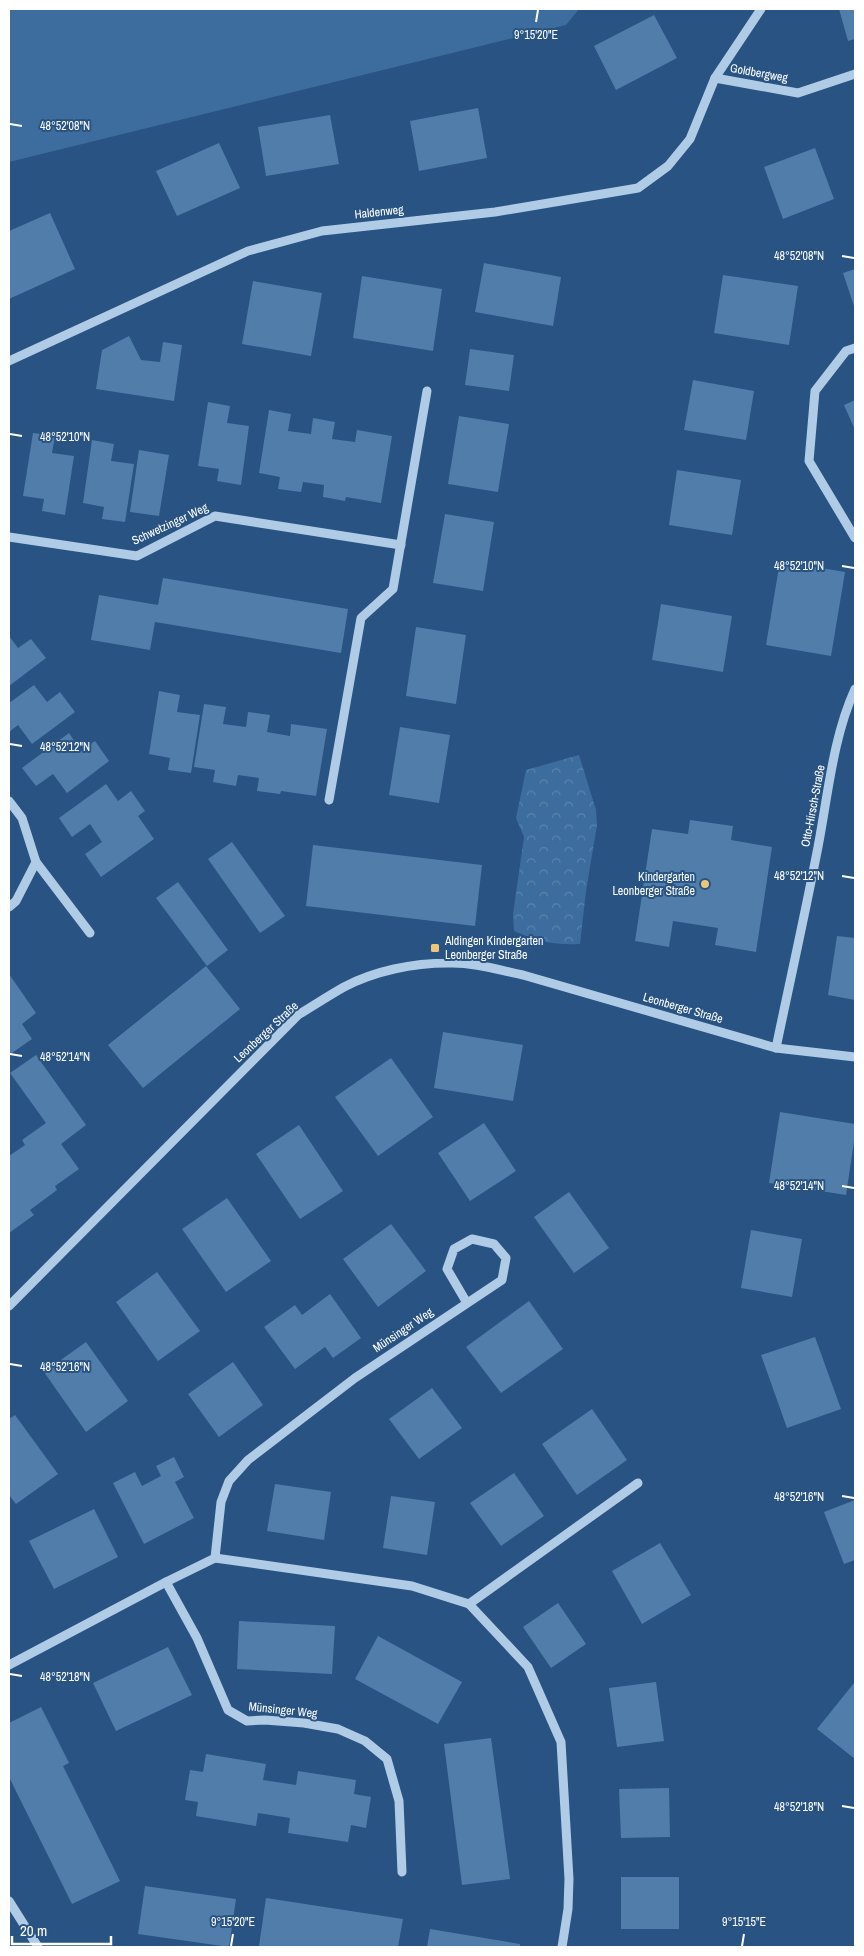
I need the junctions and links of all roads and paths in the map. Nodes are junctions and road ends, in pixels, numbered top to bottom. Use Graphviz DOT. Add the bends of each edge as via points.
graph roads {
  1 [pos="761,9"];
  2 [pos="855,74"];
  3 [pos="715,78"];
  4 [pos="855,348"];
  5 [pos="9,361"];
  6 [pos="427,390"];
  7 [pos="9,537"];
  8 [pos="855,538"];
  9 [pos="401,546"];
  10 [pos="855,688"];
  11 [pos="330,800"];
  12 [pos="9,801"];
  13 [pos="36,862"];
  14 [pos="9,907"];
  15 [pos="90,933"];
  16 [pos="776,1048"];
  17 [pos="855,1057"];
  18 [pos="467,1303"];
  19 [pos="9,1306"];
  20 [pos="638,1483"];
  21 [pos="215,1558"];
  22 [pos="166,1582"];
  23 [pos="469,1604"];
  24 [pos="9,1665"];
  25 [pos="402,1872"];
  26 [pos="9,1901"];
  27 [pos="38,1947"];
  28 [pos="562,1947"];
  1 -- 3 [label="street, Haldenweg"];
  2 -- 3 [label="street, Goldbergweg" via="798,93"];
  3 -- 5 [label="street, Haldenweg" via="690,139 668,166 638,188 495,212 322,231 248,251"];
  4 -- 8 [label="street" via="846,351 815,391 809,460"];
  6 -- 9 [label="street"];
  7 -- 9 [label="street, Schwetzinger Weg" via="137,556 215,516"];
  9 -- 11 [label="street" via="393,590 361,618"];
  10 -- 16 [label="street, Otto-Hirsch-Straße" via="838,743"];
  12 -- 13 [label="street" via="22,818"];
  13 -- 14 [label="street" via="16,902"];
  13 -- 15 [label="street"];
  16 -- 17 [label="street, Leonberger Straße"];
  16 -- 19 [label="street, Leonberger Straße" via="523,974 486,967 448,963 367,977 298,1015"];
  18 -- 18 [label="street, Münsinger Weg" via="502,1280 506,1258 494,1244 472,1239 454,1249 447,1269"];
  18 -- 21 [label="street, Münsinger Weg" via="355,1378 248,1460 229,1481 221,1502"];
  20 -- 23 [label="street"];
  21 -- 22 [label="street"];
  21 -- 23 [label="street" via="412,1586"];
  22 -- 24 [label="street"];
  22 -- 25 [label="street, Münsinger Weg" via="198,1638 228,1710 246,1721 304,1723 338,1730 365,1741 387,1760 399,1800"];
  23 -- 28 [label="street" via="528,1667 561,1742 569,1879"];
  26 -- 27 [label="street"];
}
